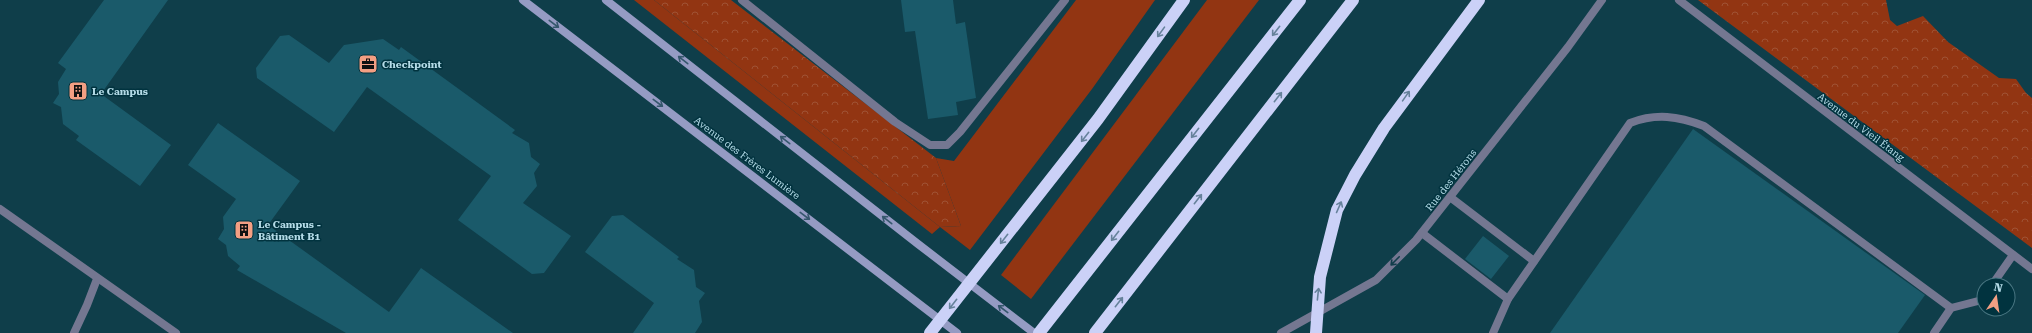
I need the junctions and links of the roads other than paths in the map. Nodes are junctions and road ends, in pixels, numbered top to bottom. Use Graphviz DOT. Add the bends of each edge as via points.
graph roads {
  1 [pos="524,0"];
  2 [pos="606,0"];
  3 [pos="742,0"];
  4 [pos="1065,0"];
  5 [pos="1184,0"];
  6 [pos="1300,0"];
  7 [pos="1353,0"];
  8 [pos="1479,0"];
  9 [pos="1602,0"];
  10 [pos="1679,0"];
  11 [pos="1450,198"];
  12 [pos="0,209"];
  13 [pos="1422,233"];
  14 [pos="2013,255"];
  15 [pos="1534,261"];
  16 [pos="2032,269"];
  17 [pos="1998,277"];
  18 [pos="97,279"];
  19 [pos="1508,299"];
  20 [pos="1976,302"];
  21 [pos="1951,308"];
  22 [pos="74,333"];
  23 [pos="176,333"];
  24 [pos="930,333"];
  25 [pos="957,333"];
  26 [pos="1034,333"];
  27 [pos="1039,333"];
  28 [pos="1095,333"];
  29 [pos="1280,333"];
  30 [pos="1316,333"];
  31 [pos="1493,333"];
  32 [pos="1934,333"];
  1 -- 25 [label="main road, Avenue des Frères Lumière, one-way"];
  26 -- 2 [label="main road, one-way"];
  3 -- 4 [label="street" via="895,122 930,145 947,145 960,132"];
  5 -- 24 [label="highway, one-way" via="1098,119"];
  6 -- 27 [label="highway, one-way"];
  28 -- 7 [label="highway, one-way"];
  30 -- 8 [label="highway, one-way" via="1320,277 1337,210 1384,128"];
  9 -- 11 [label="street, Rue des Hérons"];
  10 -- 14 [label="street, Avenue du Vieil Étang"];
  11 -- 13 [label="street, Rue des Hérons"];
  11 -- 15 [label="street"];
  12 -- 18 [label="street"];
  13 -- 19 [label="street"];
  13 -- 29 [label="street, Rue des Hérons, one-way" via="1376,280"];
  14 -- 16 [label="street, Avenue du Vieil Étang"];
  14 -- 17 [label="street"];
  15 -- 19 [label="street"];
  15 -- 21 [label="street" via="1630,123 1647,117 1667,116 1690,120 1704,126"];
  18 -- 22 [label="street"];
  18 -- 23 [label="street"];
  19 -- 31 [label="street"];
  20 -- 21 [label="street"];
  21 -- 32 [label="street"];
}
